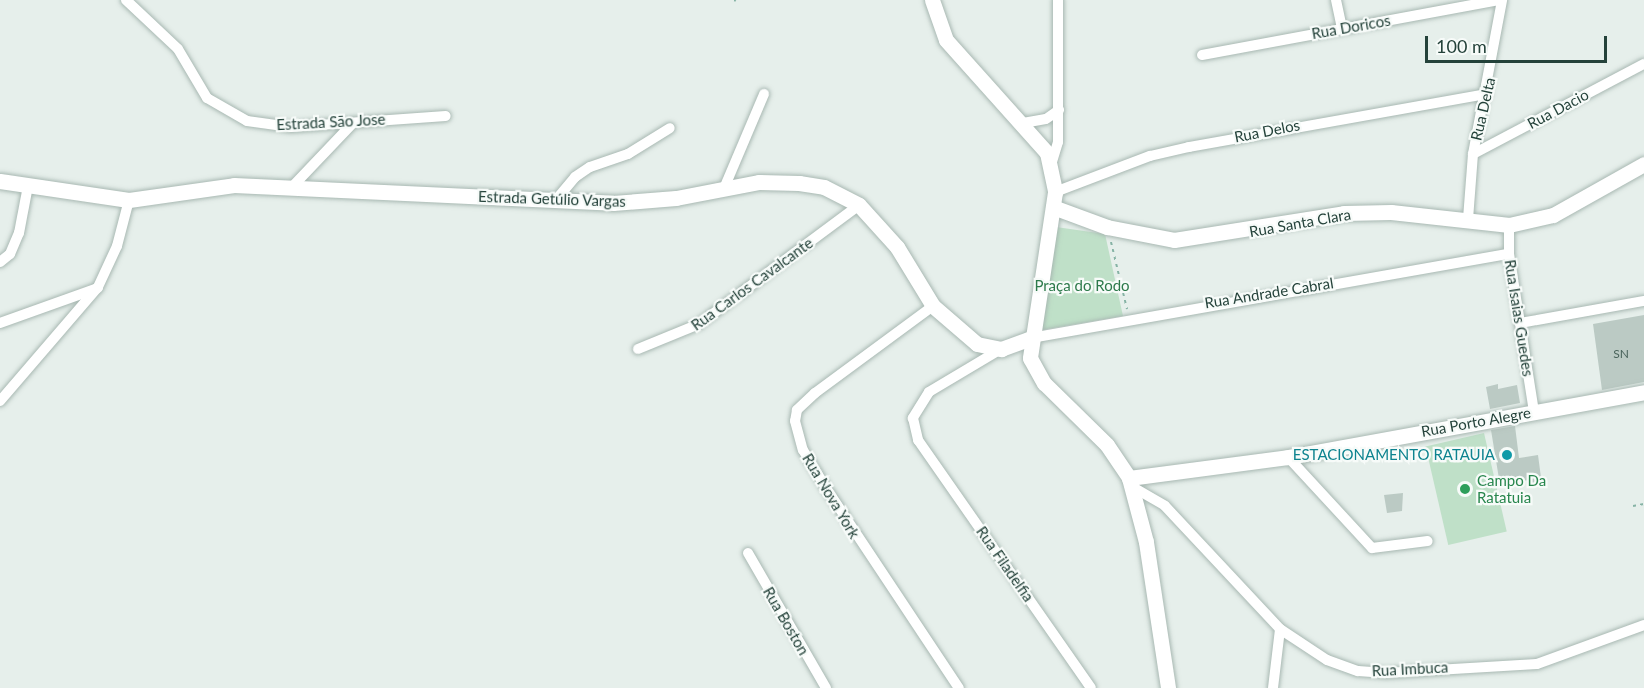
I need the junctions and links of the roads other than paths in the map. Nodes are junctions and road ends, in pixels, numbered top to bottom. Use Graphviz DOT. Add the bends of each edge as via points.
graph roads {
  1 [pos="126,0"];
  2 [pos="932,0"];
  3 [pos="1058,0"];
  4 [pos="1336,0"];
  5 [pos="1501,0"];
  6 [pos="1342,29"];
  7 [pos="1202,55"];
  8 [pos="1644,63"];
  9 [pos="764,94"];
  10 [pos="1486,94"];
  11 [pos="1059,110"];
  12 [pos="447,116"];
  13 [pos="1023,123"];
  14 [pos="352,124"];
  15 [pos="670,128"];
  16 [pos="1473,154"];
  17 [pos="1644,164"];
  18 [pos="1051,165"];
  19 [pos="0,181"];
  20 [pos="28,186"];
  21 [pos="725,186"];
  22 [pos="292,187"];
  23 [pos="1054,199"];
  24 [pos="129,200"];
  25 [pos="555,201"];
  26 [pos="860,205"];
  27 [pos="1468,219"];
  28 [pos="1509,225"];
  29 [pos="1509,254"];
  30 [pos="0,262"];
  31 [pos="98,287"];
  32 [pos="1644,301"];
  33 [pos="933,306"];
  34 [pos="0,323"];
  35 [pos="1520,323"];
  36 [pos="1030,338"];
  37 [pos="638,349"];
  38 [pos="1001,350"];
  39 [pos="1644,392"];
  40 [pos="0,401"];
  41 [pos="1534,412"];
  42 [pos="1288,457"];
  43 [pos="1130,482"];
  44 [pos="1428,541"];
  45 [pos="748,553"];
  46 [pos="1644,625"];
  47 [pos="1280,629"];
  48 [pos="1089,687"];
  49 [pos="826,688"];
  50 [pos="959,688"];
  51 [pos="1168,688"];
  52 [pos="1273,688"];
  1 -- 14 [label="street, Estrada Sāo Jose" via="178,49 198,85 220,108 266,125"];
  2 -- 13 [label="main road" via="946,40"];
  3 -- 11 [label="street"];
  4 -- 6 [label="street"];
  5 -- 6 [label="street, Rua Doricos"];
  5 -- 10 [label="street, Rua Delta"];
  6 -- 7 [label="street, Rua Doricos"];
  8 -- 16 [label="street, Rua Dacio"];
  9 -- 21 [label="street"];
  10 -- 16 [label="street, Rua Delta"];
  10 -- 23 [label="street, Rua Delos" via="1150,156"];
  11 -- 13 [label="street" via="1046,119"];
  11 -- 18 [label="street"];
  12 -- 14 [label="street, Estrada Sāo Jose"];
  13 -- 18 [label="main road" via="1042,142"];
  14 -- 22 [label="street"];
  15 -- 25 [label="street" via="628,154 582,172"];
  16 -- 27 [label="street, Rua Delta"];
  17 -- 28 [label="main road, Rua Santa Clara" via="1553,215"];
  18 -- 23 [label="main road"];
  19 -- 20 [label="main road, Estrada Getúlio Vargas"];
  20 -- 24 [label="main road, Estrada Getúlio Vargas"];
  20 -- 30 [label="street" via="19,233 10,254"];
  21 -- 25 [label="main road, Estrada Getúlio Vargas" via="645,202"];
  21 -- 26 [label="main road, Estrada Getúlio Vargas" via="799,183 824,187"];
  22 -- 24 [label="main road, Estrada Getúlio Vargas" via="234,185"];
  22 -- 25 [label="main road, Estrada Getúlio Vargas"];
  23 -- 27 [label="main road, Rua Santa Clara" via="1107,227 1174,240 1344,213 1391,212"];
  23 -- 36 [label="main road"];
  24 -- 31 [label="street" via="117,246"];
  26 -- 33 [label="main road, Estrada Getúlio Vargas" via="897,247"];
  26 -- 37 [label="street, Rua Carlos Cavalcante" via="699,324"];
  27 -- 28 [label="main road, Rua Santa Clara"];
  28 -- 29 [label="street, Rua Isaias Guedes"];
  29 -- 35 [label="street, Rua Isaias Guedes"];
  29 -- 36 [label="street, Rua Andrade Cabral"];
  31 -- 34 [label="street"];
  31 -- 40 [label="street"];
  32 -- 35 [label="street"];
  33 -- 38 [label="main road, Estrada Getúlio Vargas" via="977,344"];
  33 -- 50 [label="street, Rua Nova York" via="814,393 798,410 795,421 803,450 826,488"];
  35 -- 41 [label="street, Rua Isaias Guedes"];
  36 -- 38 [label="main road"];
  36 -- 43 [label="main road" via="1035,372 1107,445"];
  38 -- 48 [label="street, Rua Filadelfia" via="929,392 914,418 918,440"];
  39 -- 41 [label="main road, Rua Porto Alegre"];
  41 -- 42 [label="main road, Rua Porto Alegre"];
  42 -- 43 [label="main road, Rua Porto Alegre"];
  42 -- 44 [label="street" via="1372,548"];
  43 -- 47 [label="street, Rua Imbuca" via="1165,506"];
  43 -- 51 [label="main road" via="1146,542"];
  45 -- 49 [label="street, Rua Boston"];
  46 -- 47 [label="street, Rua Imbuca" via="1537,664 1386,673 1328,660"];
  47 -- 52 [label="street"];
}
